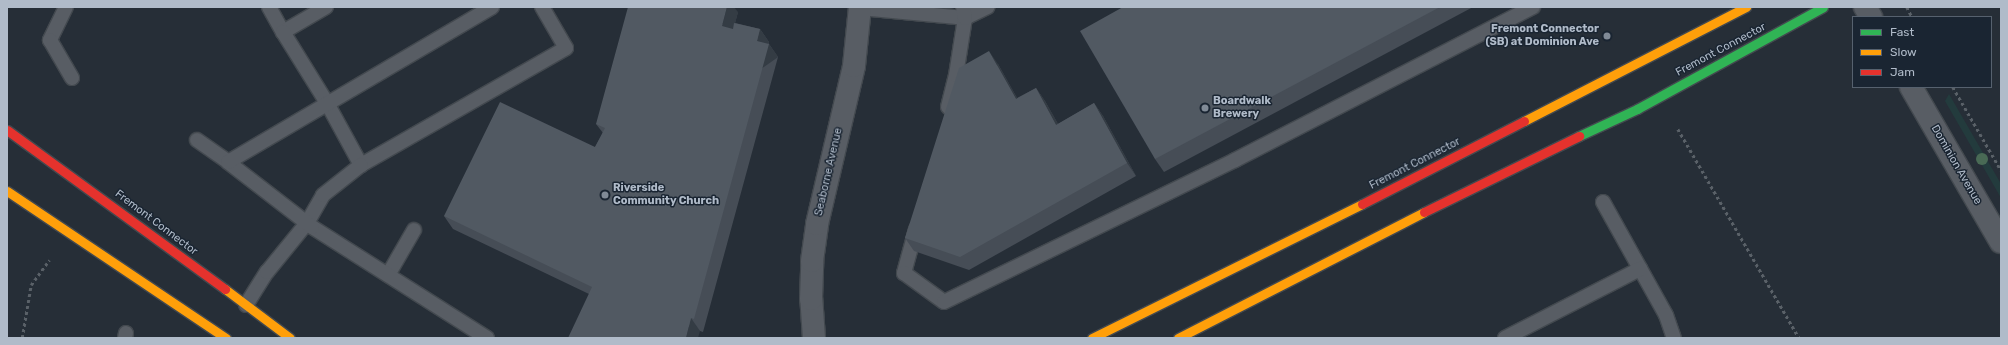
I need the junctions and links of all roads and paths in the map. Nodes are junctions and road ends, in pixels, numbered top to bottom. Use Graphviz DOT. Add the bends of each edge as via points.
graph roads {
  1 [pos="66,7"];
  2 [pos="269,7"];
  3 [pos="326,7"];
  4 [pos="492,7"];
  5 [pos="542,7"];
  6 [pos="860,7"];
  7 [pos="988,7"];
  8 [pos="1533,7"];
  9 [pos="1746,7"];
  10 [pos="1823,7"];
  11 [pos="1865,7"];
  12 [pos="1907,7"];
  13 [pos="964,13"];
  14 [pos="1870,16"];
  15 [pos="1912,16"];
  16 [pos="283,32"];
  17 [pos="72,78"];
  18 [pos="1913,88"];
  19 [pos="1954,88"];
  20 [pos="327,103"];
  21 [pos="945,118"];
  22 [pos="1678,129"];
  23 [pos="7,130"];
  24 [pos="197,140"];
  25 [pos="228,162"];
  26 [pos="361,165"];
  27 [pos="2001,170"];
  28 [pos="7,191"];
  29 [pos="1603,202"];
  30 [pos="920,213"];
  31 [pos="307,223"];
  32 [pos="414,230"];
  33 [pos="2001,242"];
  34 [pos="49,260"];
  35 [pos="1640,269"];
  36 [pos="388,275"];
  37 [pos="246,306"];
  38 [pos="22,338"];
  39 [pos="226,338"];
  40 [pos="290,338"];
  41 [pos="487,338"];
  42 [pos="814,338"];
  43 [pos="1092,338"];
  44 [pos="1178,338"];
  45 [pos="1505,338"];
  46 [pos="1674,338"];
  47 [pos="1799,338"];
  1 -- 17 [label="lane" via="50,40"];
  2 -- 16 [label="lane"];
  3 -- 16 [label="lane"];
  4 -- 20 [label="lane"];
  5 -- 26 [label="lane" via="566,48"];
  6 -- 13 [label="lane"];
  6 -- 42 [label="street, Seaborne Avenue" via="854,66 817,224 812,260"];
  7 -- 13 [label="lane"];
  8 -- 30 [label="lane" via="1235,160 944,302 904,273"];
  9 -- 43 [label="main road, Fremont Connector" via="1313,230"];
  10 -- 44 [label="main road, Fremont Connector" via="1638,109 1469,189"];
  11 -- 14 [label="street"];
  12 -- 15 [label="path"];
  13 -- 21 [label="lane" via="956,75"];
  16 -- 20 [label="lane"];
  18 -- 33 [label="street, Dominion Avenue"];
  19 -- 27 [label="path"];
  20 -- 25 [label="lane"];
  20 -- 26 [label="lane"];
  22 -- 47 [label="path"];
  23 -- 37 [label="main road, Fremont Connector"];
  24 -- 25 [label="lane"];
  25 -- 31 [label="lane"];
  26 -- 31 [label="lane" via="323,195"];
  28 -- 39 [label="main road"];
  29 -- 35 [label="lane"];
  31 -- 36 [label="lane"];
  31 -- 37 [label="lane" via="267,272"];
  32 -- 36 [label="lane"];
  34 -- 38 [label="path" via="31,285"];
  35 -- 45 [label="lane"];
  35 -- 46 [label="lane" via="1666,314"];
  36 -- 41 [label="lane"];
  37 -- 40 [label="main road, Fremont Connector"];
}
